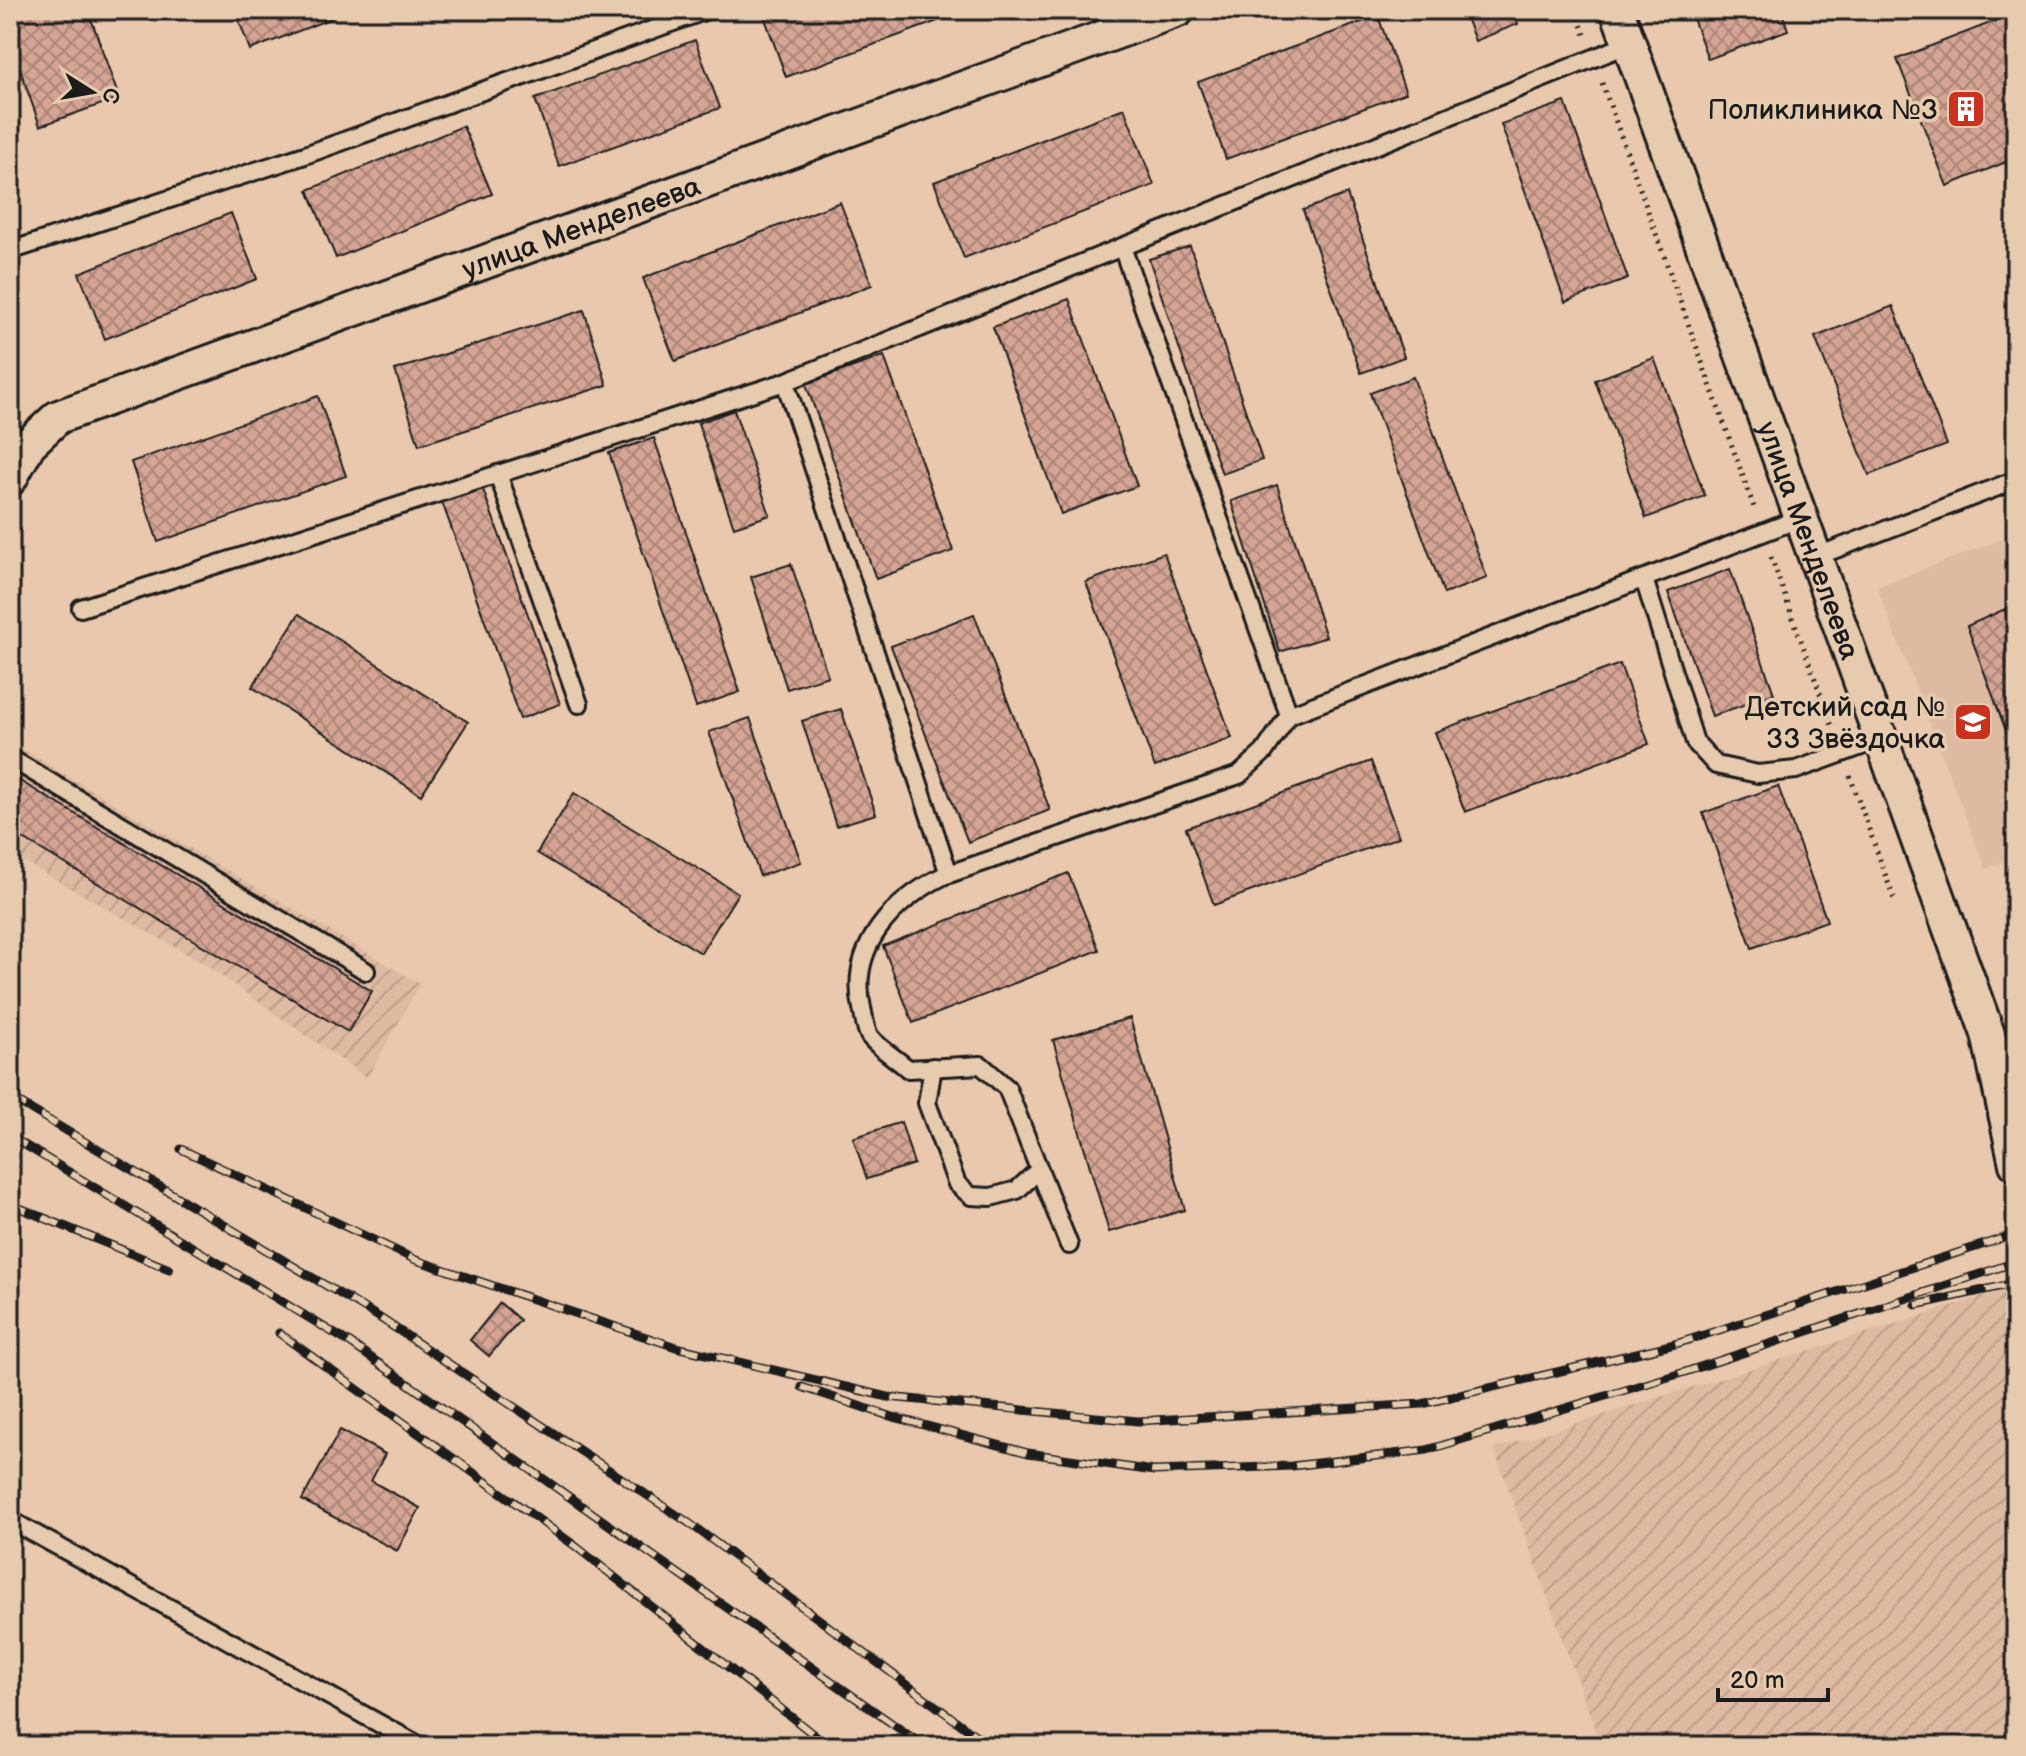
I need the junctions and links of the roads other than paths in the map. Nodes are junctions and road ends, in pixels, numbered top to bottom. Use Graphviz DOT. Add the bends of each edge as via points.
graph roads {
  1 [pos="707,10"];
  2 [pos="1178,10"];
  3 [pos="1617,10"];
  4 [pos="1629,44"];
  5 [pos="1122,247"];
  6 [pos="10,251"];
  7 [pos="785,382"];
  8 [pos="498,474"];
  9 [pos="10,479"];
  10 [pos="2016,480"];
  11 [pos="1801,518"];
  12 [pos="1815,557"];
  13 [pos="1644,579"];
  14 [pos="81,608"];
  15 [pos="579,704"];
  16 [pos="1289,715"];
  17 [pos="1881,739"];
  18 [pos="10,758"];
  19 [pos="949,874"];
  20 [pos="366,971"];
  21 [pos="2002,1030"];
  22 [pos="933,1067"];
  23 [pos="2016,1164"];
  24 [pos="1039,1170"];
  25 [pos="1069,1245"];
  26 [pos="10,1520"];
  27 [pos="420,1746"];
  1 -- 6 [label="lane" via="305,155"];
  2 -- 9 [label="street, улица Менделеева" via="58,417 29,444"];
  3 -- 4 [label="street, улица Менделеева"];
  4 -- 5 [label="lane"];
  4 -- 11 [label="street, улица Менделеева"];
  5 -- 7 [label="lane"];
  5 -- 16 [label="lane"];
  7 -- 8 [label="lane"];
  7 -- 19 [label="lane"];
  8 -- 14 [label="lane"];
  8 -- 15 [label="lane"];
  10 -- 12 [label="lane"];
  11 -- 12 [label="street, улица Менделеева"];
  11 -- 13 [label="lane"];
  12 -- 17 [label="street, улица Менделеева"];
  13 -- 16 [label="lane"];
  13 -- 17 [label="lane" via="1695,742 1716,765 1758,774 1796,770"];
  16 -- 19 [label="lane" via="1264,752 1239,775"];
  17 -- 21 [label="street, улица Менделеева"];
  18 -- 20 [label="lane"];
  19 -- 22 [label="lane" via="915,890 877,928 866,948 859,996 868,1036 908,1069"];
  21 -- 23 [label="street, улица Менделеева"];
  22 -- 24 [label="lane" via="981,1065 993,1073 1007,1088"];
  22 -- 24 [label="lane" via="927,1103 957,1184 971,1196 991,1197 1017,1190"];
  24 -- 25 [label="lane"];
  26 -- 27 [label="lane"];
}
